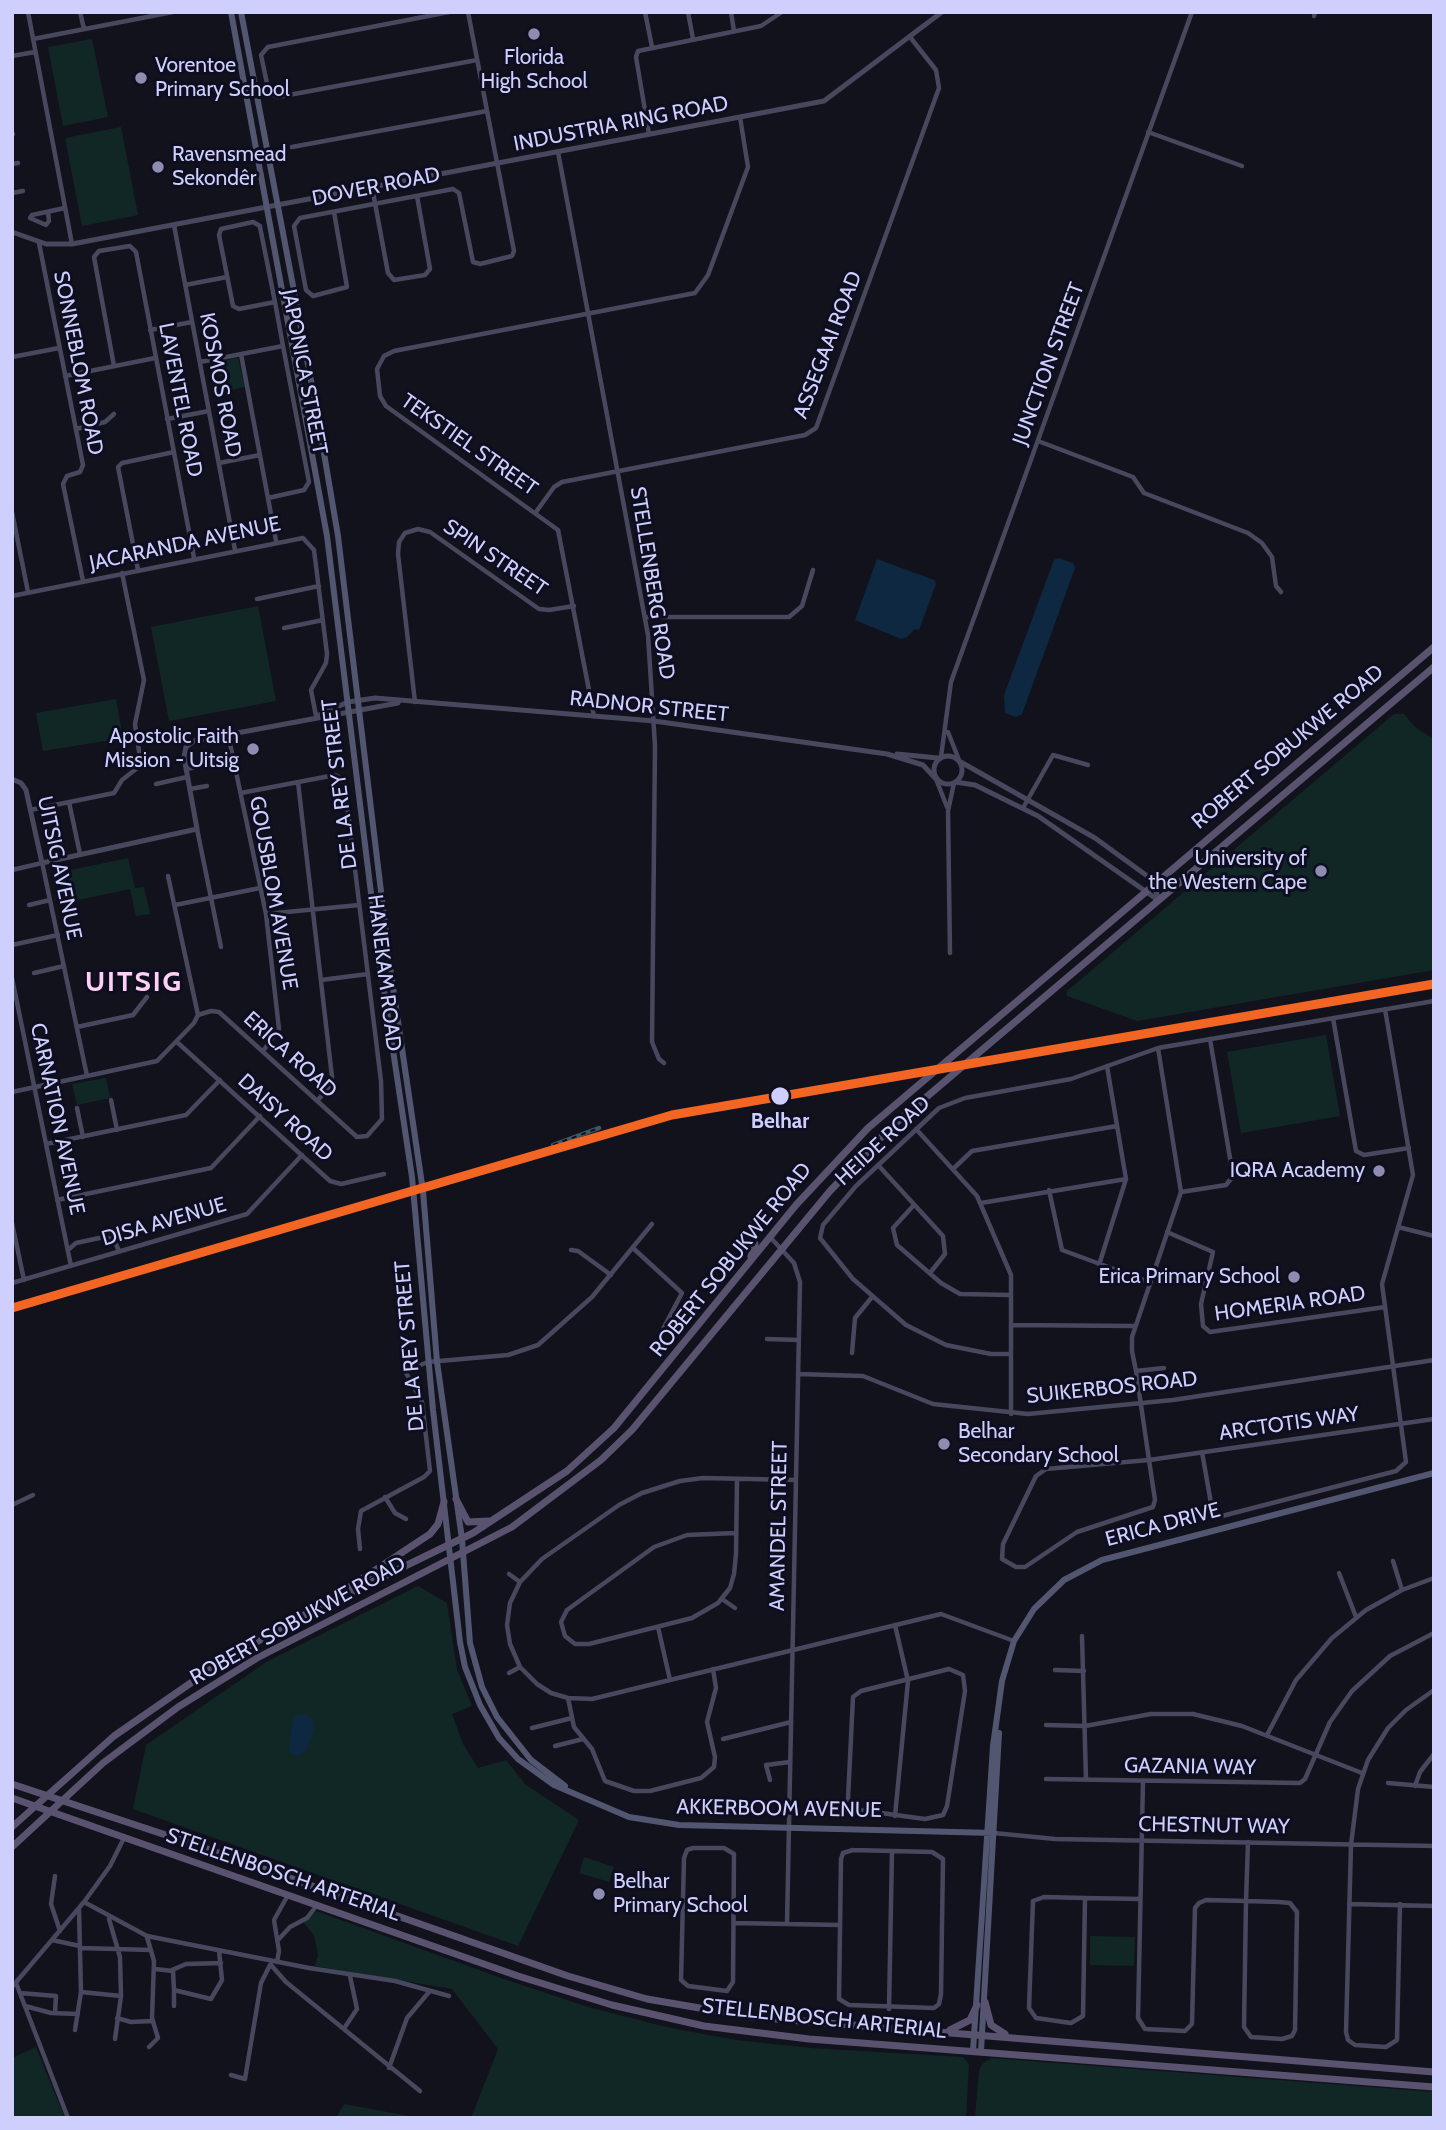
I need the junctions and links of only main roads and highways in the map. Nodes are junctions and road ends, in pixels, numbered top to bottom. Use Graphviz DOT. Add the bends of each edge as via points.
graph roads {
  1 [pos="231,12"];
  2 [pos="241,12"];
  3 [pos="1434,647"];
  4 [pos="1434,667"];
  5 [pos="750,1225"];
  6 [pos="747,1266"];
  7 [pos="1434,1473"];
  8 [pos="456,1499"];
  9 [pos="444,1502"];
  10 [pos="499,1518"];
  11 [pos="461,1539"];
  12 [pos="450,1544"];
  13 [pos="463,1551"];
  14 [pos="452,1556"];
  15 [pos="309,1612"];
  16 [pos="12,1784"];
  17 [pos="575,1794"];
  18 [pos="46,1795"];
  19 [pos="12,1798"];
  20 [pos="62,1801"];
  21 [pos="35,1806"];
  22 [pos="51,1811"];
  23 [pos="12,1828"];
  24 [pos="991,1833"];
  25 [pos="12,1847"];
  26 [pos="981,2003"];
  27 [pos="942,2032"];
  28 [pos="978,2035"];
  29 [pos="1018,2038"];
  30 [pos="977,2051"];
  31 [pos="1434,2072"];
  32 [pos="1434,2087"];
  1 -- 9 [label="main road, DE LA REY STREET" via="321,498 379,960 412,1177"];
  2 -- 8 [label="main road, DE LA REY STREET" via="327,468 421,1174 437,1362"];
  3 -- 6 [label="main road, ROBERT SOBUKWE ROAD" via="925,1077 841,1155"];
  4 -- 13 [label="main road, ROBERT SOBUKWE ROAD" via="876,1142 624,1438 512,1527"];
  5 -- 6 [label="main road" via="755,1244"];
  6 -- 10 [label="main road, ROBERT SOBUKWE ROAD" via="602,1441"];
  7 -- 24 [label="main road, ERICA DRIVE" via="1102,1560 1053,1589 1014,1641 1002,1681"];
  8 -- 10 [label="main road" via="470,1523"];
  8 -- 11 [label="main road, DE LA REY STREET"];
  9 -- 12 [label="main road, DE LA REY STREET"];
  9 -- 15 [label="main road" via="430,1534"];
  10 -- 11 [label="main road, ROBERT SOBUKWE ROAD"];
  11 -- 12 [label="main road, ROBERT SOBUKWE ROAD"];
  11 -- 13 [label="main road, DE LA REY STREET"];
  12 -- 14 [label="main road, DE LA REY STREET"];
  12 -- 15 [label="main road, ROBERT SOBUKWE ROAD"];
  13 -- 14 [label="main road, ROBERT SOBUKWE ROAD"];
  13 -- 17 [label="main road, AKKERBOOM AVENUE" via="470,1643 487,1698 520,1749"];
  14 -- 17 [label="main road, AKKERBOOM AVENUE" via="462,1654 489,1723 518,1759"];
  14 -- 20 [label="main road, ROBERT SOBUKWE ROAD" via="241,1667 145,1730"];
  15 -- 18 [label="main road, ROBERT SOBUKWE ROAD" via="139,1716"];
  16 -- 18 [label="main road, STELLENBOSCH ARTERIAL"];
  17 -- 24 [label="main road, AKKERBOOM AVENUE" via="644,1821"];
  18 -- 20 [label="main road, STELLENBOSCH ARTERIAL"];
  18 -- 21 [label="main road, ROBERT SOBUKWE ROAD"];
  19 -- 21 [label="main road, STELLENBOSCH ARTERIAL"];
  20 -- 22 [label="main road, ROBERT SOBUKWE ROAD"];
  20 -- 27 [label="main road, STELLENBOSCH ARTERIAL" via="608,1989 752,2017"];
  21 -- 22 [label="main road, STELLENBOSCH ARTERIAL"];
  21 -- 23 [label="main road, ROBERT SOBUKWE ROAD"];
  22 -- 25 [label="main road, ROBERT SOBUKWE ROAD"];
  22 -- 30 [label="main road, STELLENBOSCH ARTERIAL" via="517,1976 645,2014 752,2033"];
  24 -- 26 [label="main road, ERICA DRIVE"];
  26 -- 27 [label="main road" via="969,2021"];
  26 -- 28 [label="main road, ERICA DRIVE"];
  26 -- 29 [label="main road" via="992,2027"];
  27 -- 28 [label="main road, STELLENBOSCH ARTERIAL"];
  28 -- 29 [label="main road, STELLENBOSCH ARTERIAL"];
  28 -- 30 [label="main road, ERICA DRIVE"];
  29 -- 31 [label="main road, STELLENBOSCH ARTERIAL"];
  30 -- 32 [label="main road, STELLENBOSCH ARTERIAL"];
}
